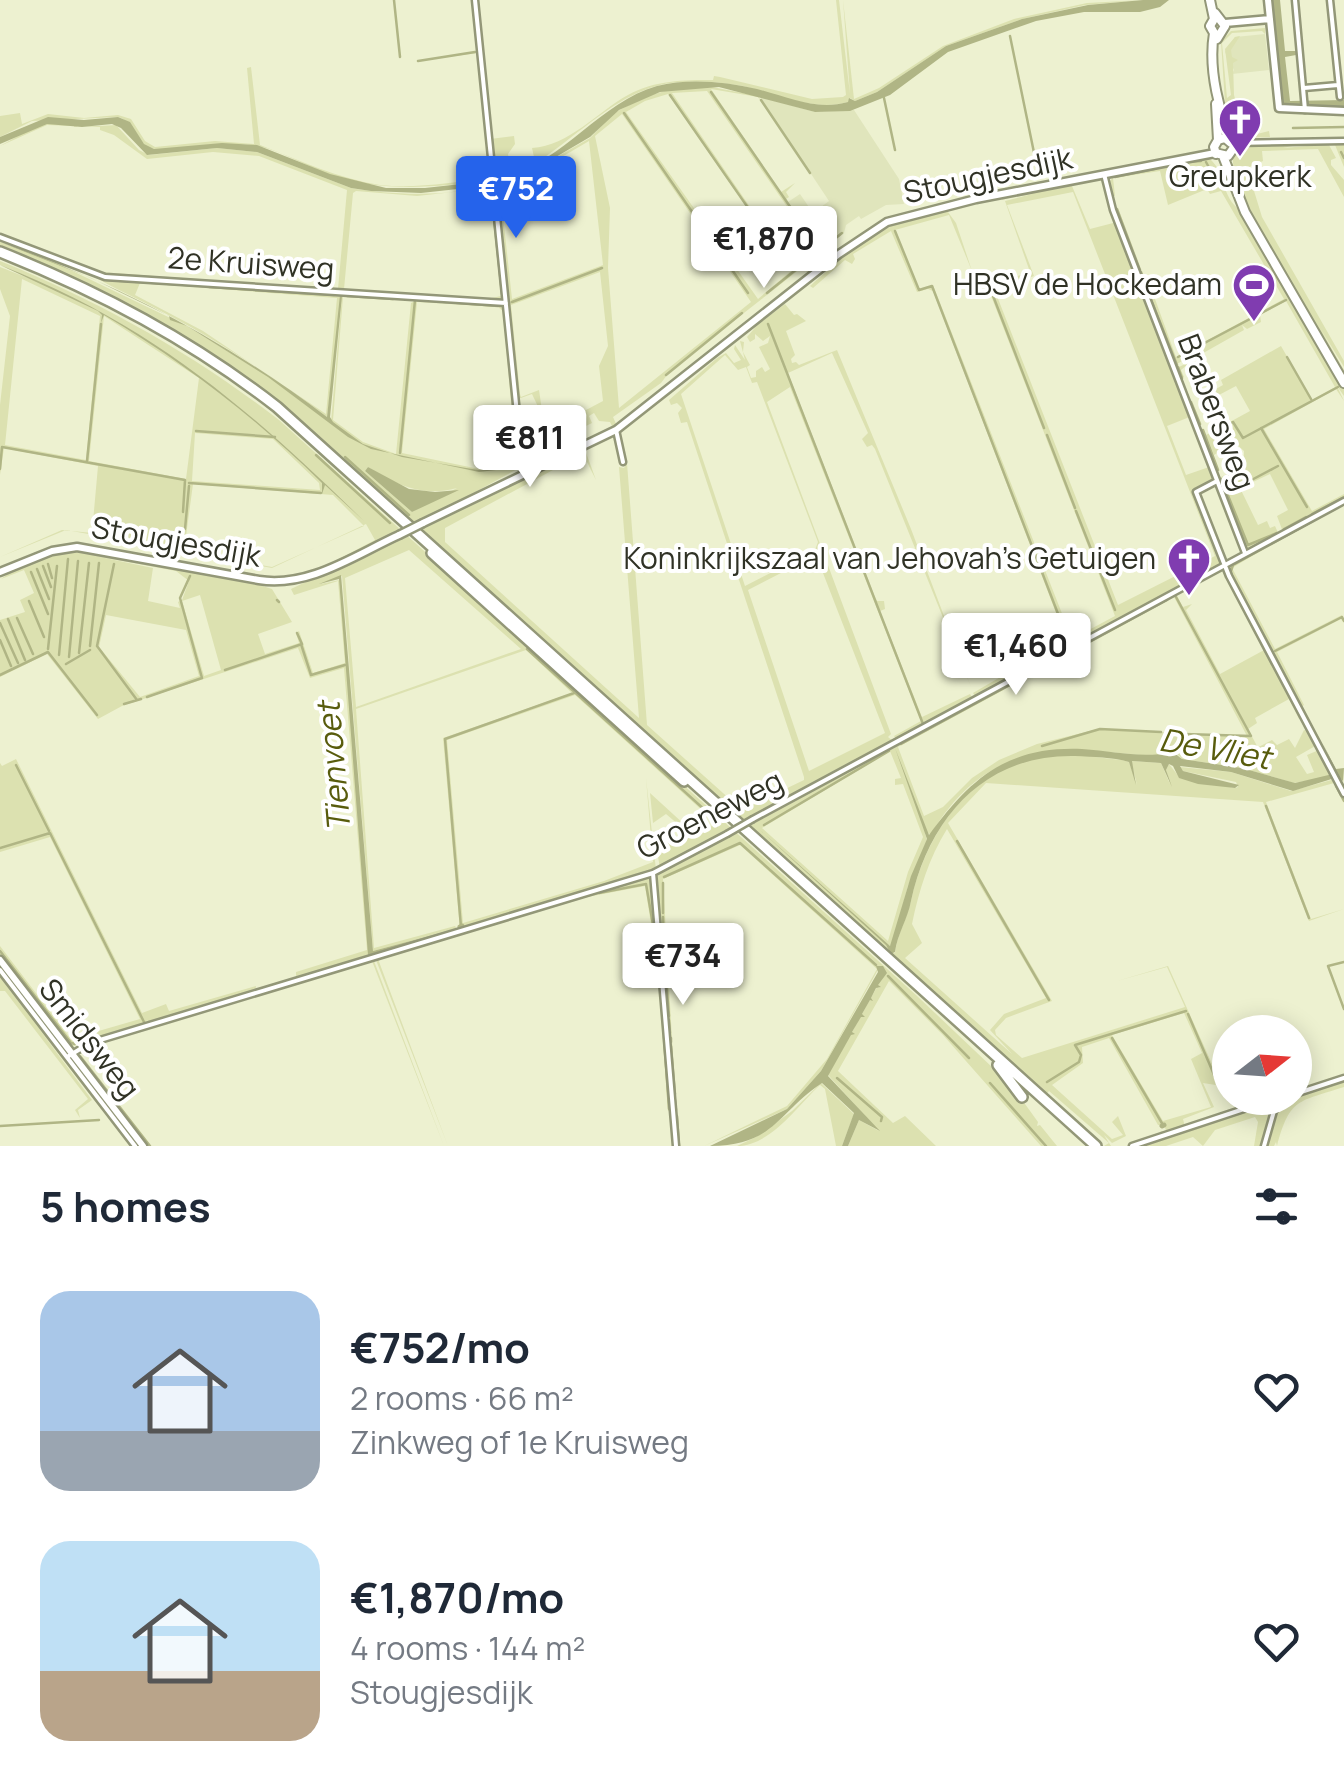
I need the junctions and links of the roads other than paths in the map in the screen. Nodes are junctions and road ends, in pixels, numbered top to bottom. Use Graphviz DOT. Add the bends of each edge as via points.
graph roads {
  1 [pos="475,0"];
  2 [pos="1210,0"];
  3 [pos="1268,0"];
  4 [pos="1295,0"];
  5 [pos="1330,0"];
  6 [pos="1270,21"];
  7 [pos="1219,26"];
  8 [pos="1338,85"];
  9 [pos="1304,88"];
  10 [pos="1216,92"];
  11 [pos="1340,97"];
  12 [pos="1305,106"];
  13 [pos="1344,111"];
  14 [pos="1344,141"];
  15 [pos="1224,148"];
  16 [pos="1104,174"];
  17 [pos="0,238"];
  18 [pos="0,255"];
  19 [pos="506,302"];
  20 [pos="1344,383"];
  21 [pos="616,430"];
  22 [pos="623,462"];
  23 [pos="526,472"];
  24 [pos="1218,481"];
  25 [pos="1344,501"];
  26 [pos="1245,553"];
  27 [pos="1224,566"];
  28 [pos="0,572"];
  29 [pos="1344,794"];
  30 [pos="653,873"];
  31 [pos="0,960"];
  32 [pos="0,970"];
  33 [pos="70,1055"];
  34 [pos="998,1065"];
  35 [pos="1344,1078"];
  36 [pos="1312,1088"];
  37 [pos="1022,1097"];
  38 [pos="1227,1115"];
  39 [pos="1275,1115"];
  40 [pos="1136,1145"];
  41 [pos="136,1146"];
  42 [pos="143,1146"];
  43 [pos="676,1146"];
  44 [pos="1088,1146"];
  45 [pos="1096,1146"];
  46 [pos="1264,1146"];
  1 -- 19 [label="street"];
  2 -- 7 [label="main road"];
  3 -- 6 [label="street"];
  4 -- 9 [label="street"];
  5 -- 8 [label="street"];
  6 -- 7 [label="street"];
  6 -- 12 [label="street" via="1279,108"];
  7 -- 10 [label="main road"];
  8 -- 9 [label="street"];
  8 -- 11 [label="street"];
  9 -- 12 [label="street"];
  10 -- 15 [label="main road"];
  10 -- 15 [label="main road"];
  12 -- 13 [label="street"];
  14 -- 15 [label="street, Stougjesdijk"];
  15 -- 16 [label="street, Stougjesdijk"];
  15 -- 20 [label="main road" via="1250,220"];
  16 -- 21 [label="street, Stougjesdijk" via="951,204 882,225"];
  16 -- 24 [label="street, Brabersweg"];
  17 -- 19 [label="street, 2e Kruisweg" via="103,277"];
  18 -- 34 [label="highway" via="159,332 274,412"];
  18 -- 45 [label="highway" via="78,284 153,323 276,406"];
  19 -- 23 [label="street"];
  21 -- 22 [label="street"];
  21 -- 23 [label="street, Stougjesdijk"];
  23 -- 28 [label="street, Stougjesdijk, bridge" via="312,576 287,582 78,547"];
  24 -- 26 [label="street, Brabersweg"];
  24 -- 27 [label="street" via="1196,492"];
  25 -- 26 [label="street, Groeneweg"];
  26 -- 27 [label="street, Groeneweg"];
  27 -- 29 [label="street"];
  27 -- 30 [label="street, Groeneweg, bridge"];
  30 -- 33 [label="street, Groeneweg" via="90,1043"];
  30 -- 43 [label="street"];
  31 -- 33 [label="street, Smidsweg"];
  32 -- 33 [label="street"];
  33 -- 41 [label="street"];
  33 -- 42 [label="street, Smidsweg"];
  34 -- 37 [label="highway"];
  34 -- 44 [label="highway"];
  35 -- 36 [label="street"];
  38 -- 40 [label="street"];
  39 -- 46 [label="street"];
}
